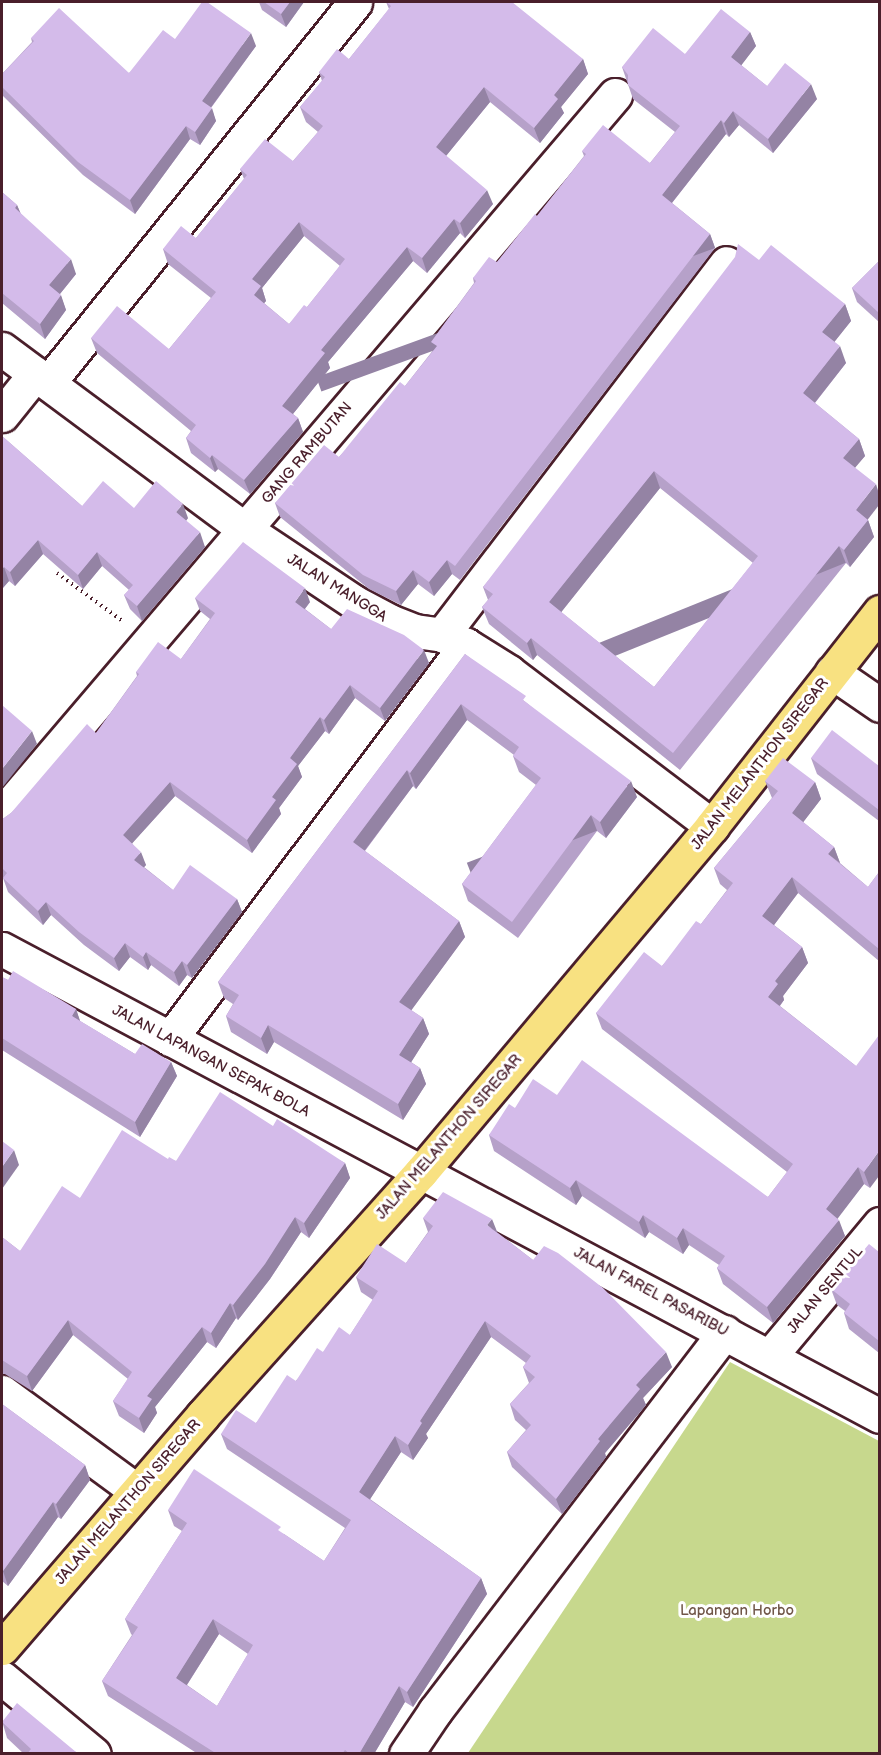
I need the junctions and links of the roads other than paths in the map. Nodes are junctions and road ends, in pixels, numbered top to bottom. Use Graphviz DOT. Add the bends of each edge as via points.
graph roads {
  1 [pos="355,2"];
  2 [pos="615,95"];
  3 [pos="726,263"];
  4 [pos="2,350"];
  5 [pos="42,378"];
  6 [pos="2,415"];
  7 [pos="243,528"];
  8 [pos="879,612"];
  9 [pos="454,640"];
  10 [pos="832,672"];
  11 [pos="879,705"];
  12 [pos="2,814"];
  13 [pos="712,826"];
  14 [pos="2,949"];
  15 [pos="170,1039"];
  16 [pos="421,1172"];
  17 [pos="879,1224"];
  18 [pos="725,1332"];
  19 [pos="770,1356"];
  20 [pos="2,1392"];
  21 [pos="879,1416"];
  22 [pos="137,1491"];
  23 [pos="2,1648"];
  24 [pos="2,1678"];
  25 [pos="94,1754"];
  26 [pos="406,1754"];
  1 -- 5 [label="street"];
  2 -- 7 [label="street, GANG RAMBUTAN"];
  3 -- 9 [label="street"];
  4 -- 5 [label="street, JALAN MANGGA"];
  5 -- 6 [label="street"];
  5 -- 7 [label="street, JALAN MANGGA"];
  7 -- 9 [label="street, JALAN MANGGA" via="389,621"];
  7 -- 12 [label="street, GANG RAMBUTAN"];
  8 -- 10 [label="main road, JALAN MELANTHON SIREGAR"];
  9 -- 13 [label="street, JALAN MANGGA" via="509,672"];
  9 -- 15 [label="street"];
  10 -- 11 [label="street"];
  10 -- 13 [label="main road, JALAN MELANTHON SIREGAR"];
  13 -- 16 [label="main road, JALAN MELANTHON SIREGAR"];
  14 -- 15 [label="street, JALAN LAPANGAN SEPAK BOLA"];
  15 -- 16 [label="street, JALAN LAPANGAN SEPAK BOLA"];
  16 -- 18 [label="street, JALAN FAREL PASARIBU"];
  16 -- 22 [label="main road, JALAN MELANTHON SIREGAR"];
  17 -- 19 [label="street, JALAN SENTUL"];
  18 -- 19 [label="street, JALAN FAREL PASARIBU"];
  18 -- 26 [label="street"];
  19 -- 21 [label="street, JALAN FAREL PASARIBU"];
  20 -- 22 [label="street"];
  22 -- 23 [label="main road, JALAN MELANTHON SIREGAR"];
  24 -- 25 [label="street"];
}
